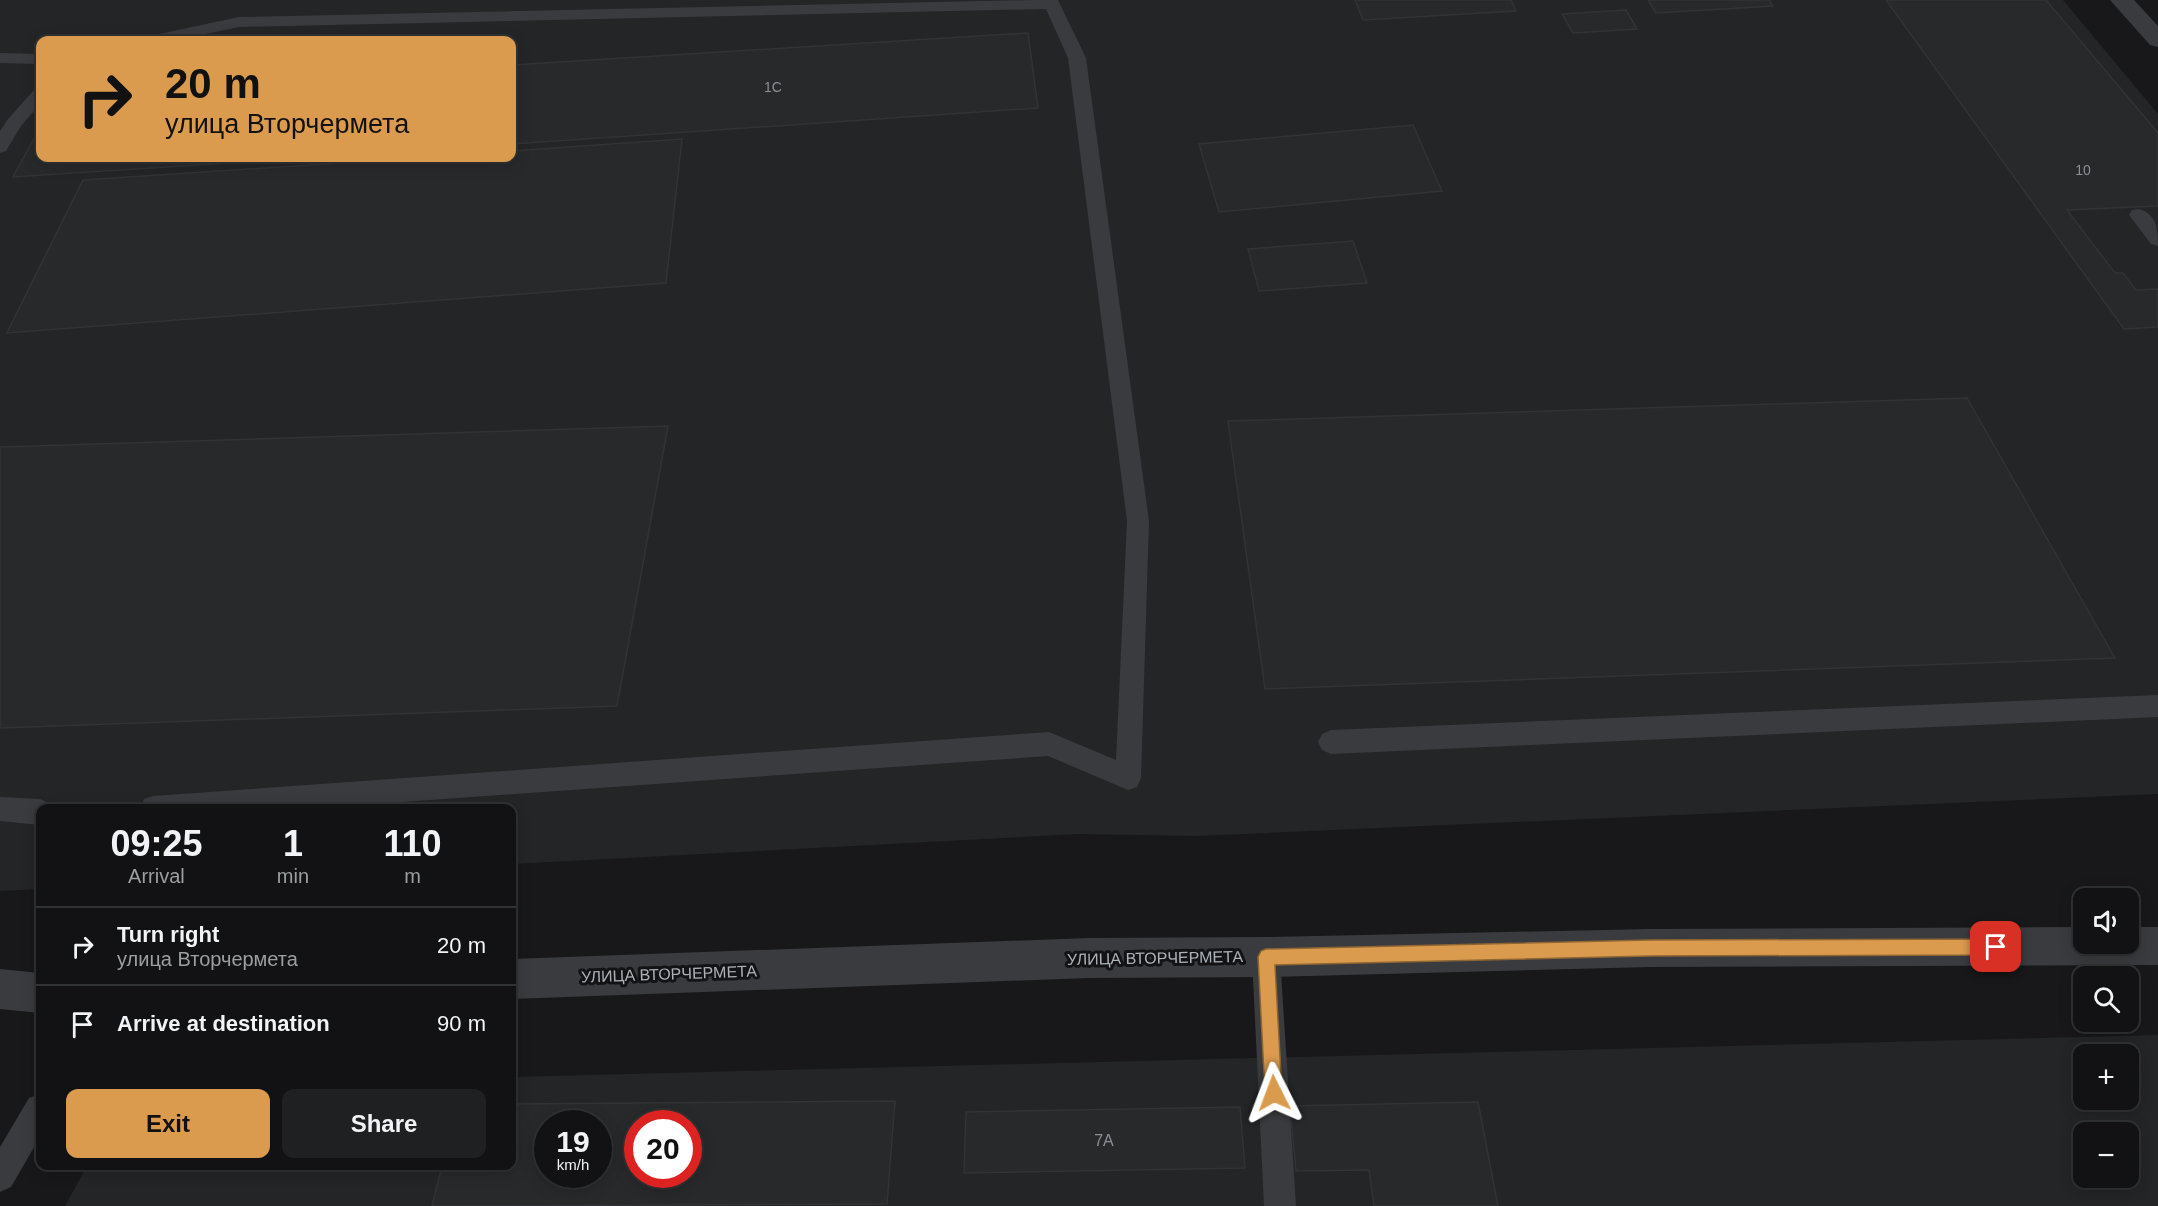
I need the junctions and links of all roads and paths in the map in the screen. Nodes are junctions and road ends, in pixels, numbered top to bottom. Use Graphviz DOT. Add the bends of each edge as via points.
graph roads {
  1 [pos="2121,0"];
  2 [pos="174,36"];
  3 [pos="2158,40"];
  4 [pos="0,58"];
  5 [pos="36,59"];
  6 [pos="36,98"];
  7 [pos="0,147"];
  8 [pos="2139,215"];
  9 [pos="2158,239"];
  10 [pos="2158,706"];
  11 [pos="1331,742"];
  12 [pos="209,804"];
  13 [pos="0,809"];
  14 [pos="36,812"];
  15 [pos="2158,946"];
  16 [pos="1266,957"];
  17 [pos="516,979"];
  18 [pos="0,989"];
  19 [pos="36,993"];
  20 [pos="36,1116"];
  21 [pos="0,1176"];
  22 [pos="1280,1206"];
  1 -- 3 [label="street"];
  2 -- 12 [label="lane" via="239,22 1052,4 1077,58 1138,521 1128,778 1049,744"];
  4 -- 5 [label="lane"];
  6 -- 7 [label="lane" via="14,123"];
  8 -- 9 [label="lane"];
  10 -- 11 [label="lane"];
  13 -- 14 [label="lane"];
  15 -- 16 [label="street, УЛИЦА ВТОРЧЕРМЕТА" via="1650,948"];
  16 -- 17 [label="street, УЛИЦА ВТОРЧЕРМЕТА" via="1088,958"];
  16 -- 22 [label="lane"];
  18 -- 19 [label="street"];
  20 -- 21 [label="lane"];
}
